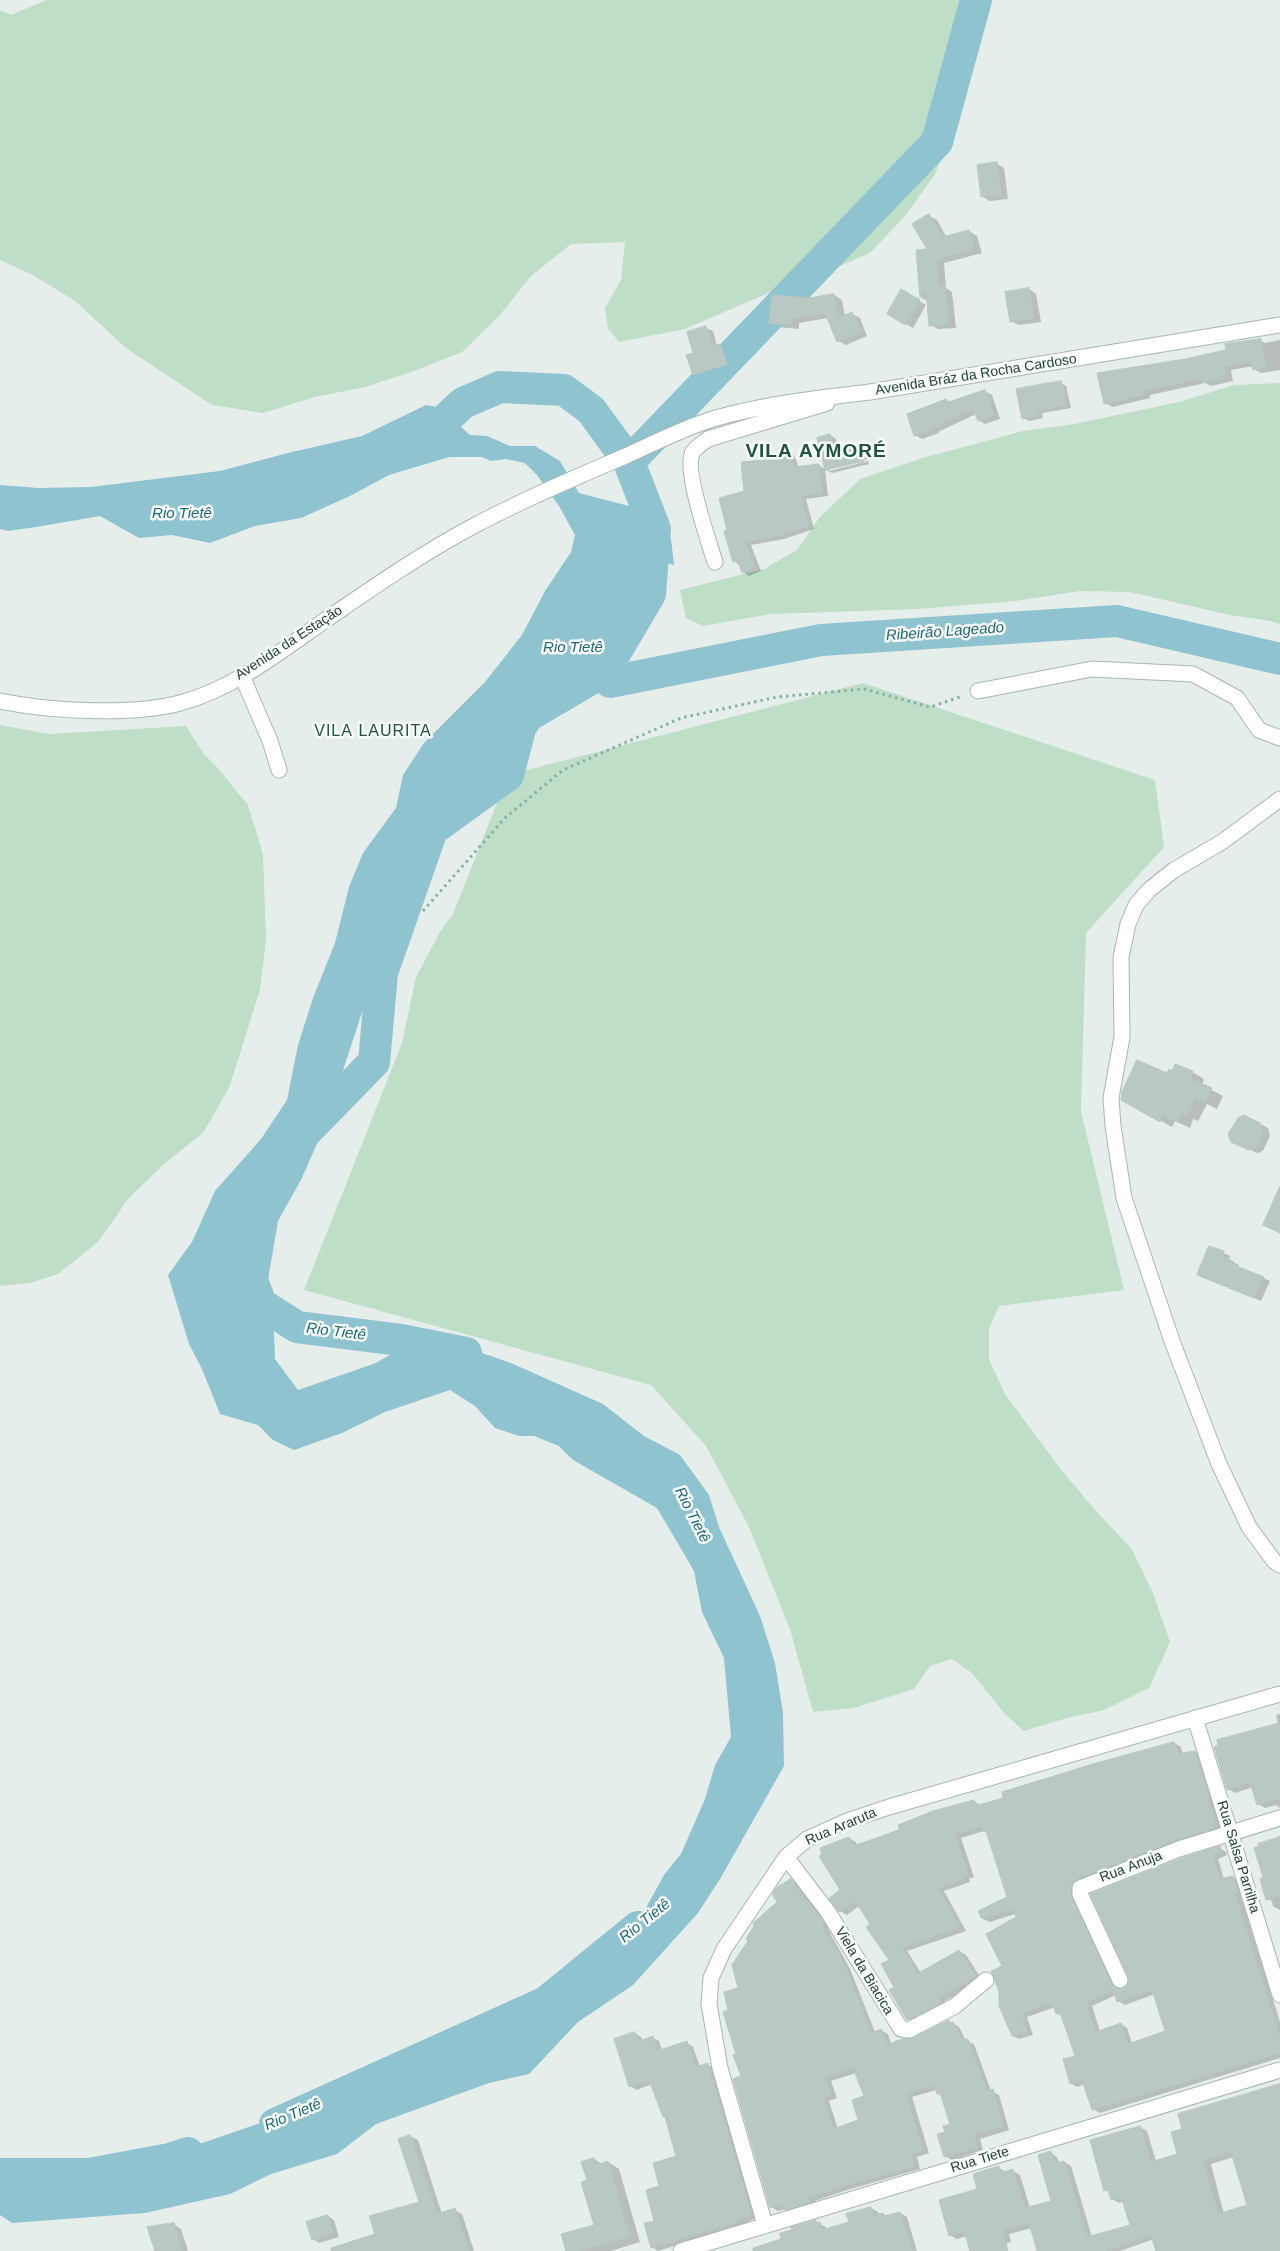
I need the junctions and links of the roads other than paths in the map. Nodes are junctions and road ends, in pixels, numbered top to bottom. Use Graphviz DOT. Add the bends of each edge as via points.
graph roads {
  1 [pos="1280,324"];
  2 [pos="842,395"];
  3 [pos="674,435"];
  4 [pos="715,562"];
  5 [pos="242,676"];
  6 [pos="978,691"];
  7 [pos="0,700"];
  8 [pos="1280,738"];
  9 [pos="279,770"];
  10 [pos="1280,799"];
  11 [pos="1280,1565"];
  12 [pos="1280,1694"];
  13 [pos="1195,1718"];
  14 [pos="1280,1818"];
  15 [pos="1231,1832"];
  16 [pos="786,1857"];
  17 [pos="986,1980"];
  18 [pos="1120,1980"];
  19 [pos="1280,1995"];
  20 [pos="1280,2070"];
  21 [pos="765,2226"];
  22 [pos="680,2251"];
  1 -- 2 [label="street, Avenida Bráz da Rocha Cardoso"];
  2 -- 3 [label="street, Avenida Bráz da Rocha Cardoso" via="758,407 713,419"];
  2 -- 4 [label="street" via="820,407 708,439 693,452 690,465"];
  3 -- 5 [label="street, Avenida da Estação" via="525,499 466,530 412,562"];
  5 -- 7 [label="street, Avenida da Estação" via="179,703 124,710 35,707"];
  5 -- 9 [label="street"];
  6 -- 8 [label="street" via="1092,669 1193,674 1237,698 1259,730"];
  10 -- 11 [label="street" via="1228,838 1174,870 1136,905 1121,957 1122,1037 1112,1098 1124,1198 1172,1341 1219,1464 1249,1526"];
  12 -- 13 [label="street, Rua Araruta"];
  13 -- 15 [label="street, Rua Salsa Parrilha"];
  13 -- 16 [label="street, Rua Araruta" via="856,1818 807,1839"];
  14 -- 15 [label="street, Rua Anuja"];
  15 -- 18 [label="street, Rua Anuja" via="1080,1888"];
  15 -- 19 [label="street, Rua Salsa Parrilha"];
  16 -- 17 [label="street, Viela da Biacica" via="828,1912 901,2029 909,2030 955,2006"];
  16 -- 21 [label="street, Rua Araruta" via="724,1949 711,1978 709,2004 720,2068"];
  20 -- 21 [label="street, Rua Tiete"];
  21 -- 22 [label="street, Rua Tiete"];
}
